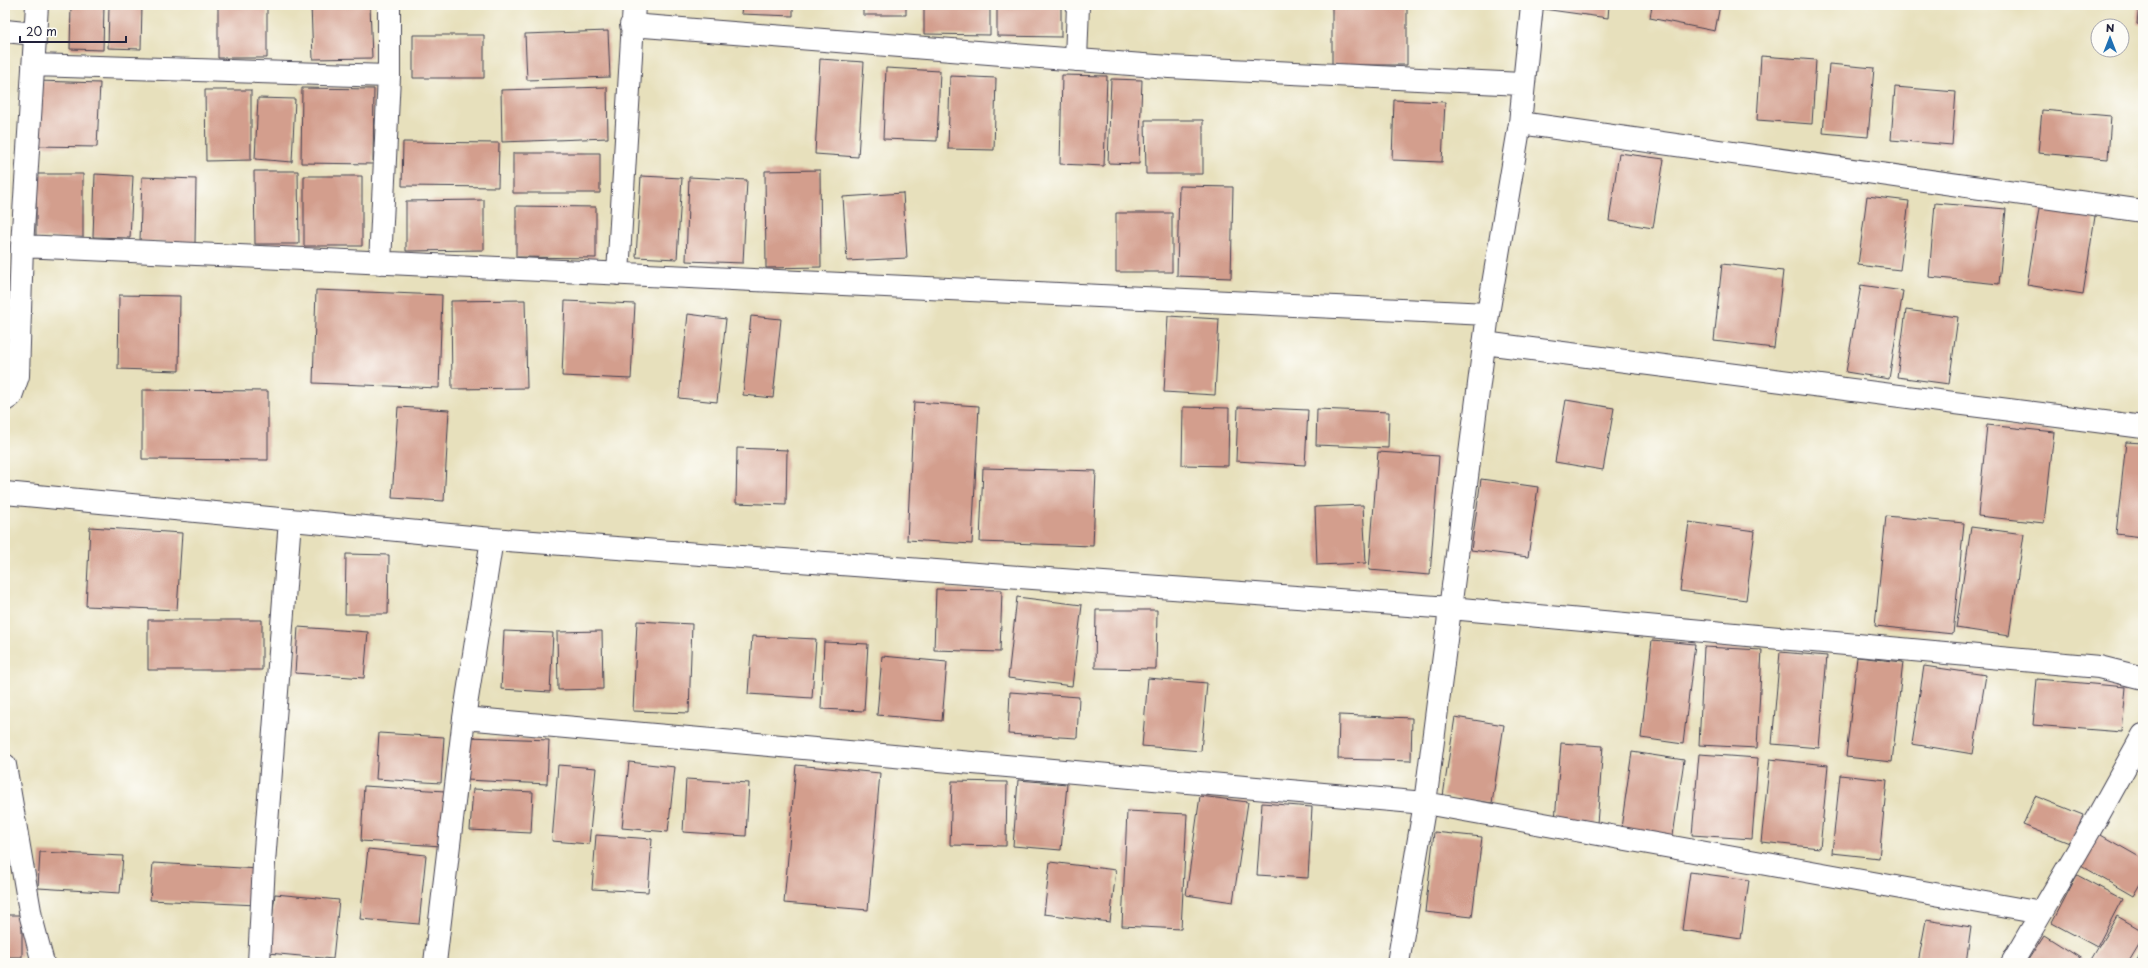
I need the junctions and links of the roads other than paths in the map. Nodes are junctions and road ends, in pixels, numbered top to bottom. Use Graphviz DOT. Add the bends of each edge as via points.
graph roads {
  1 [pos="37,5"];
  2 [pos="389,5"];
  3 [pos="1078,5"];
  4 [pos="1532,5"];
  5 [pos="633,15"];
  6 [pos="5,31"];
  7 [pos="35,34"];
  8 [pos="1076,60"];
  9 [pos="34,65"];
  10 [pos="389,76"];
  11 [pos="1522,84"];
  12 [pos="1520,123"];
  13 [pos="2143,211"];
  14 [pos="22,246"];
  15 [pos="380,263"];
  16 [pos="618,274"];
  17 [pos="1488,314"];
  18 [pos="1484,343"];
  19 [pos="5,400"];
  20 [pos="2143,428"];
  21 [pos="5,493"];
  22 [pos="290,520"];
  23 [pos="492,539"];
  24 [pos="1450,608"];
  25 [pos="2143,678"];
  26 [pos="464,718"];
  27 [pos="2143,735"];
  28 [pos="5,765"];
  29 [pos="1424,803"];
  30 [pos="2041,913"];
  31 [pos="43,963"];
  32 [pos="259,963"];
  33 [pos="435,963"];
  34 [pos="1398,963"];
  35 [pos="2012,963"];
  1 -- 7 [label="street"];
  2 -- 10 [label="street"];
  3 -- 8 [label="street"];
  4 -- 11 [label="street"];
  5 -- 8 [label="street"];
  5 -- 16 [label="street"];
  6 -- 7 [label="street"];
  7 -- 9 [label="street"];
  8 -- 11 [label="street"];
  9 -- 10 [label="street"];
  9 -- 14 [label="street"];
  10 -- 15 [label="street"];
  11 -- 12 [label="street"];
  12 -- 13 [label="street"];
  12 -- 17 [label="street"];
  14 -- 15 [label="street"];
  14 -- 19 [label="street" via="18,376 11,396"];
  15 -- 16 [label="street"];
  16 -- 17 [label="street"];
  17 -- 18 [label="street"];
  18 -- 20 [label="street"];
  18 -- 24 [label="street"];
  21 -- 22 [label="street"];
  22 -- 23 [label="street"];
  22 -- 32 [label="street"];
  23 -- 24 [label="street"];
  23 -- 26 [label="street"];
  24 -- 25 [label="street" via="2099,667"];
  24 -- 29 [label="street"];
  26 -- 29 [label="street"];
  26 -- 33 [label="street"];
  27 -- 30 [label="street"];
  28 -- 31 [label="street" via="31,917"];
  29 -- 30 [label="street"];
  29 -- 34 [label="street"];
  30 -- 35 [label="street"];
}
